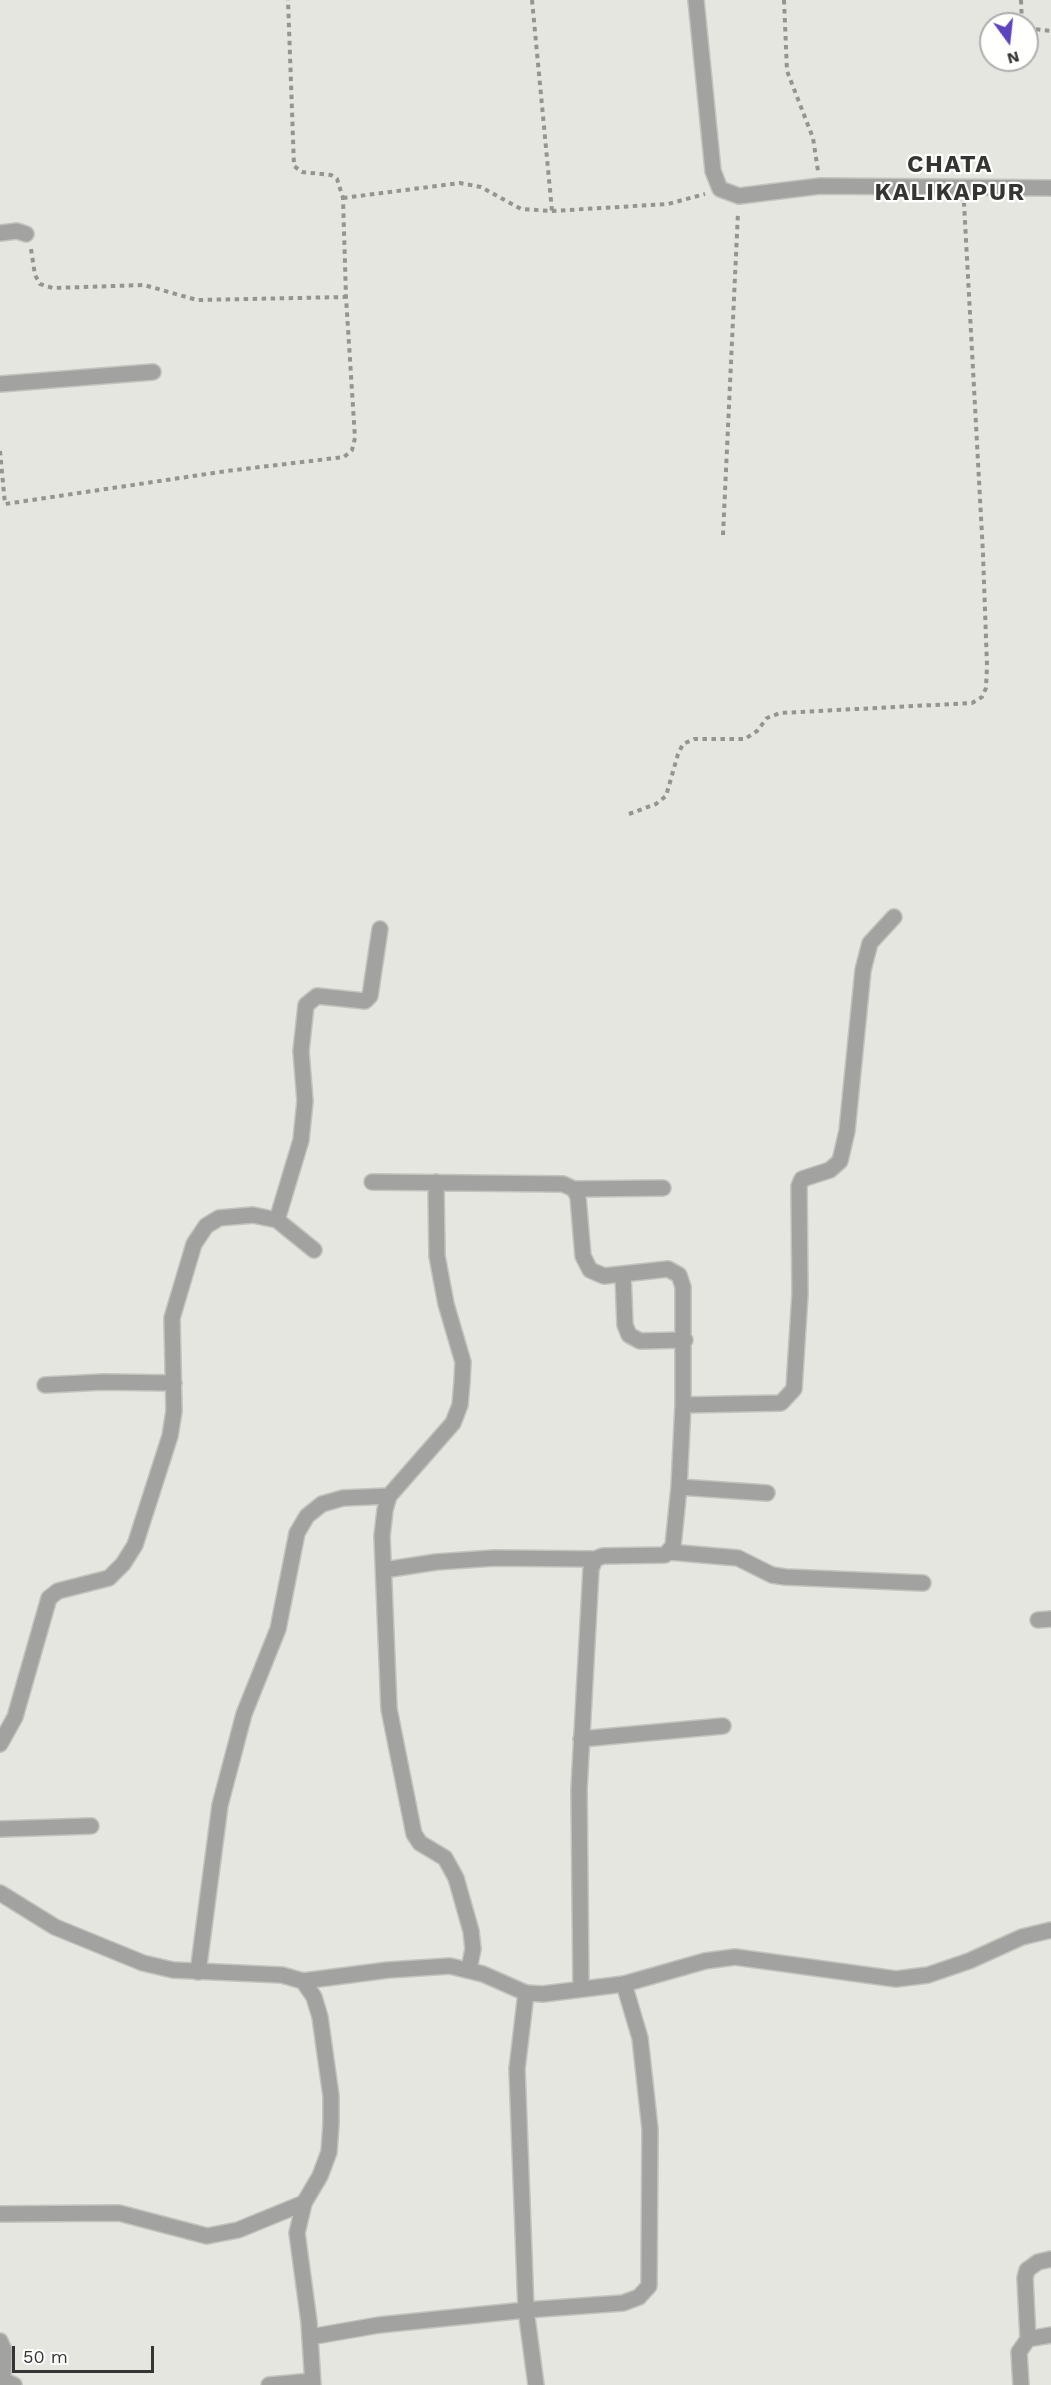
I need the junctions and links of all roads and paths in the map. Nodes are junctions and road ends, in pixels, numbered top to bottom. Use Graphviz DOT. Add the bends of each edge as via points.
graph roads {
  1 [pos="288,0"];
  2 [pos="532,0"];
  3 [pos="696,0"];
  4 [pos="784,0"];
  5 [pos="820,186"];
  6 [pos="963,187"];
  7 [pos="1051,188"];
  8 [pos="720,189"];
  9 [pos="739,196"];
  10 [pos="343,198"];
  11 [pos="552,211"];
  12 [pos="0,233"];
  13 [pos="26,234"];
  14 [pos="346,297"];
  15 [pos="153,372"];
  16 [pos="0,384"];
  17 [pos="0,451"];
  18 [pos="6,504"];
  19 [pos="0,505"];
  20 [pos="723,535"];
  21 [pos="629,814"];
  22 [pos="894,917"];
  23 [pos="380,929"];
  24 [pos="372,1182"];
  25 [pos="436,1182"];
  26 [pos="574,1188"];
  27 [pos="663,1188"];
  28 [pos="277,1220"];
  29 [pos="314,1250"];
  30 [pos="623,1275"];
  31 [pos="685,1340"];
  32 [pos="174,1383"];
  33 [pos="45,1385"];
  34 [pos="683,1405"];
  35 [pos="679,1487"];
  36 [pos="767,1493"];
  37 [pos="389,1496"];
  38 [pos="669,1552"];
  39 [pos="595,1559"];
  40 [pos="384,1570"];
  41 [pos="922,1582"];
  42 [pos="723,1726"];
  43 [pos="581,1739"];
  44 [pos="0,1744"];
  45 [pos="91,1826"];
  46 [pos="0,1829"];
  47 [pos="0,1893"];
  48 [pos="1051,1930"];
  49 [pos="469,1969"];
  50 [pos="198,1972"];
  51 [pos="303,1982"];
  52 [pos="624,1984"];
  53 [pos="581,1989"];
  54 [pos="526,1993"];
  55 [pos="304,2203"];
  56 [pos="0,2214"];
  57 [pos="1051,2259"];
  58 [pos="526,2310"];
  59 [pos="1051,2335"];
  60 [pos="310,2337"];
  61 [pos="1028,2338"];
  62 [pos="0,2341"];
  63 [pos="312,2383"];
  64 [pos="14,2385"];
  65 [pos="269,2385"];
  66 [pos="536,2385"];
  67 [pos="1021,2385"];
  1 -- 10 [label="path" via="294,166 302,172 331,175 337,179"];
  2 -- 11 [label="path"];
  3 -- 8 [label="street" via="713,171"];
  4 -- 5 [label="path" via="787,71 813,138"];
  5 -- 6 [label="street"];
  5 -- 9 [label="street"];
  6 -- 7 [label="street"];
  6 -- 21 [label="path" via="984,565 987,666 982,697 972,703 780,713 768,718 745,739 694,739 683,744 678,754 666,796"];
  8 -- 9 [label="street"];
  8 -- 11 [label="path" via="668,204"];
  9 -- 20 [label="path"];
  10 -- 11 [label="path" via="460,183 481,187 521,209"];
  10 -- 14 [label="path"];
  12 -- 13 [label="street"];
  13 -- 14 [label="path" via="35,275 40,284 53,288 144,285 197,300"];
  14 -- 18 [label="path" via="355,438 352,450 344,457"];
  15 -- 16 [label="street"];
  17 -- 18 [label="path"];
  18 -- 19 [label="path"];
  22 -- 34 [label="street" via="870,943 863,970 847,1131 840,1161 830,1170 802,1179 799,1186 801,1294 794,1389 782,1403"];
  23 -- 28 [label="street" via="370,996 365,1001 317,996 306,1005 301,1140"];
  24 -- 25 [label="street"];
  25 -- 26 [label="street" via="563,1184"];
  25 -- 37 [label="street" via="437,1256 463,1362 460,1405 453,1423"];
  26 -- 27 [label="street"];
  26 -- 30 [label="street" via="583,1256 590,1270 604,1276"];
  28 -- 29 [label="street"];
  28 -- 32 [label="street" via="253,1215 219,1218 207,1226 194,1244 172,1318"];
  30 -- 31 [label="street" via="629,1335 640,1341"];
  30 -- 31 [label="street" via="668,1269 679,1275"];
  31 -- 34 [label="street"];
  32 -- 33 [label="street"];
  32 -- 44 [label="street" via="170,1436 135,1545 109,1578 57,1591 49,1598 15,1717"];
  34 -- 35 [label="street"];
  35 -- 36 [label="street"];
  35 -- 38 [label="street" via="675,1537"];
  37 -- 40 [label="street" via="382,1536"];
  37 -- 50 [label="street" via="343,1498 322,1504 307,1516 297,1533 278,1629 244,1714 220,1805"];
  38 -- 39 [label="street" via="614,1554"];
  38 -- 41 [label="street" via="738,1558 772,1575 785,1577"];
  39 -- 40 [label="street" via="494,1558"];
  39 -- 43 [label="street" via="591,1569"];
  40 -- 49 [label="street" via="389,1709 414,1834 420,1843 445,1858 456,1878 471,1931"];
  42 -- 43 [label="street"];
  43 -- 53 [label="street"];
  45 -- 46 [label="street"];
  47 -- 50 [label="street" via="55,1927 143,1963"];
  48 -- 52 [label="street" via="1022,1937 938,1971 907,1977 861,1976 735,1957 705,1961"];
  49 -- 51 [label="street" via="416,1967"];
  49 -- 54 [label="street"];
  50 -- 51 [label="street" via="282,1975"];
  51 -- 55 [label="street" via="314,1997 320,2017 332,2124 321,2176"];
  52 -- 53 [label="street"];
  52 -- 58 [label="street" via="640,2038 650,2119 649,2286 639,2297 623,2303"];
  53 -- 54 [label="street"];
  54 -- 58 [label="street" via="517,2069"];
  55 -- 56 [label="street" via="238,2230 207,2236 119,2213"];
  55 -- 60 [label="street" via="297,2233"];
  57 -- 61 [label="street" via="1038,2262 1025,2278"];
  58 -- 60 [label="street" via="379,2325"];
  58 -- 66 [label="street"];
  59 -- 61 [label="street"];
  60 -- 63 [label="street"];
  61 -- 67 [label="street" via="1019,2352"];
  62 -- 64 [label="street" via="4,2350 3,2377"];
  63 -- 65 [label="street"];
}
